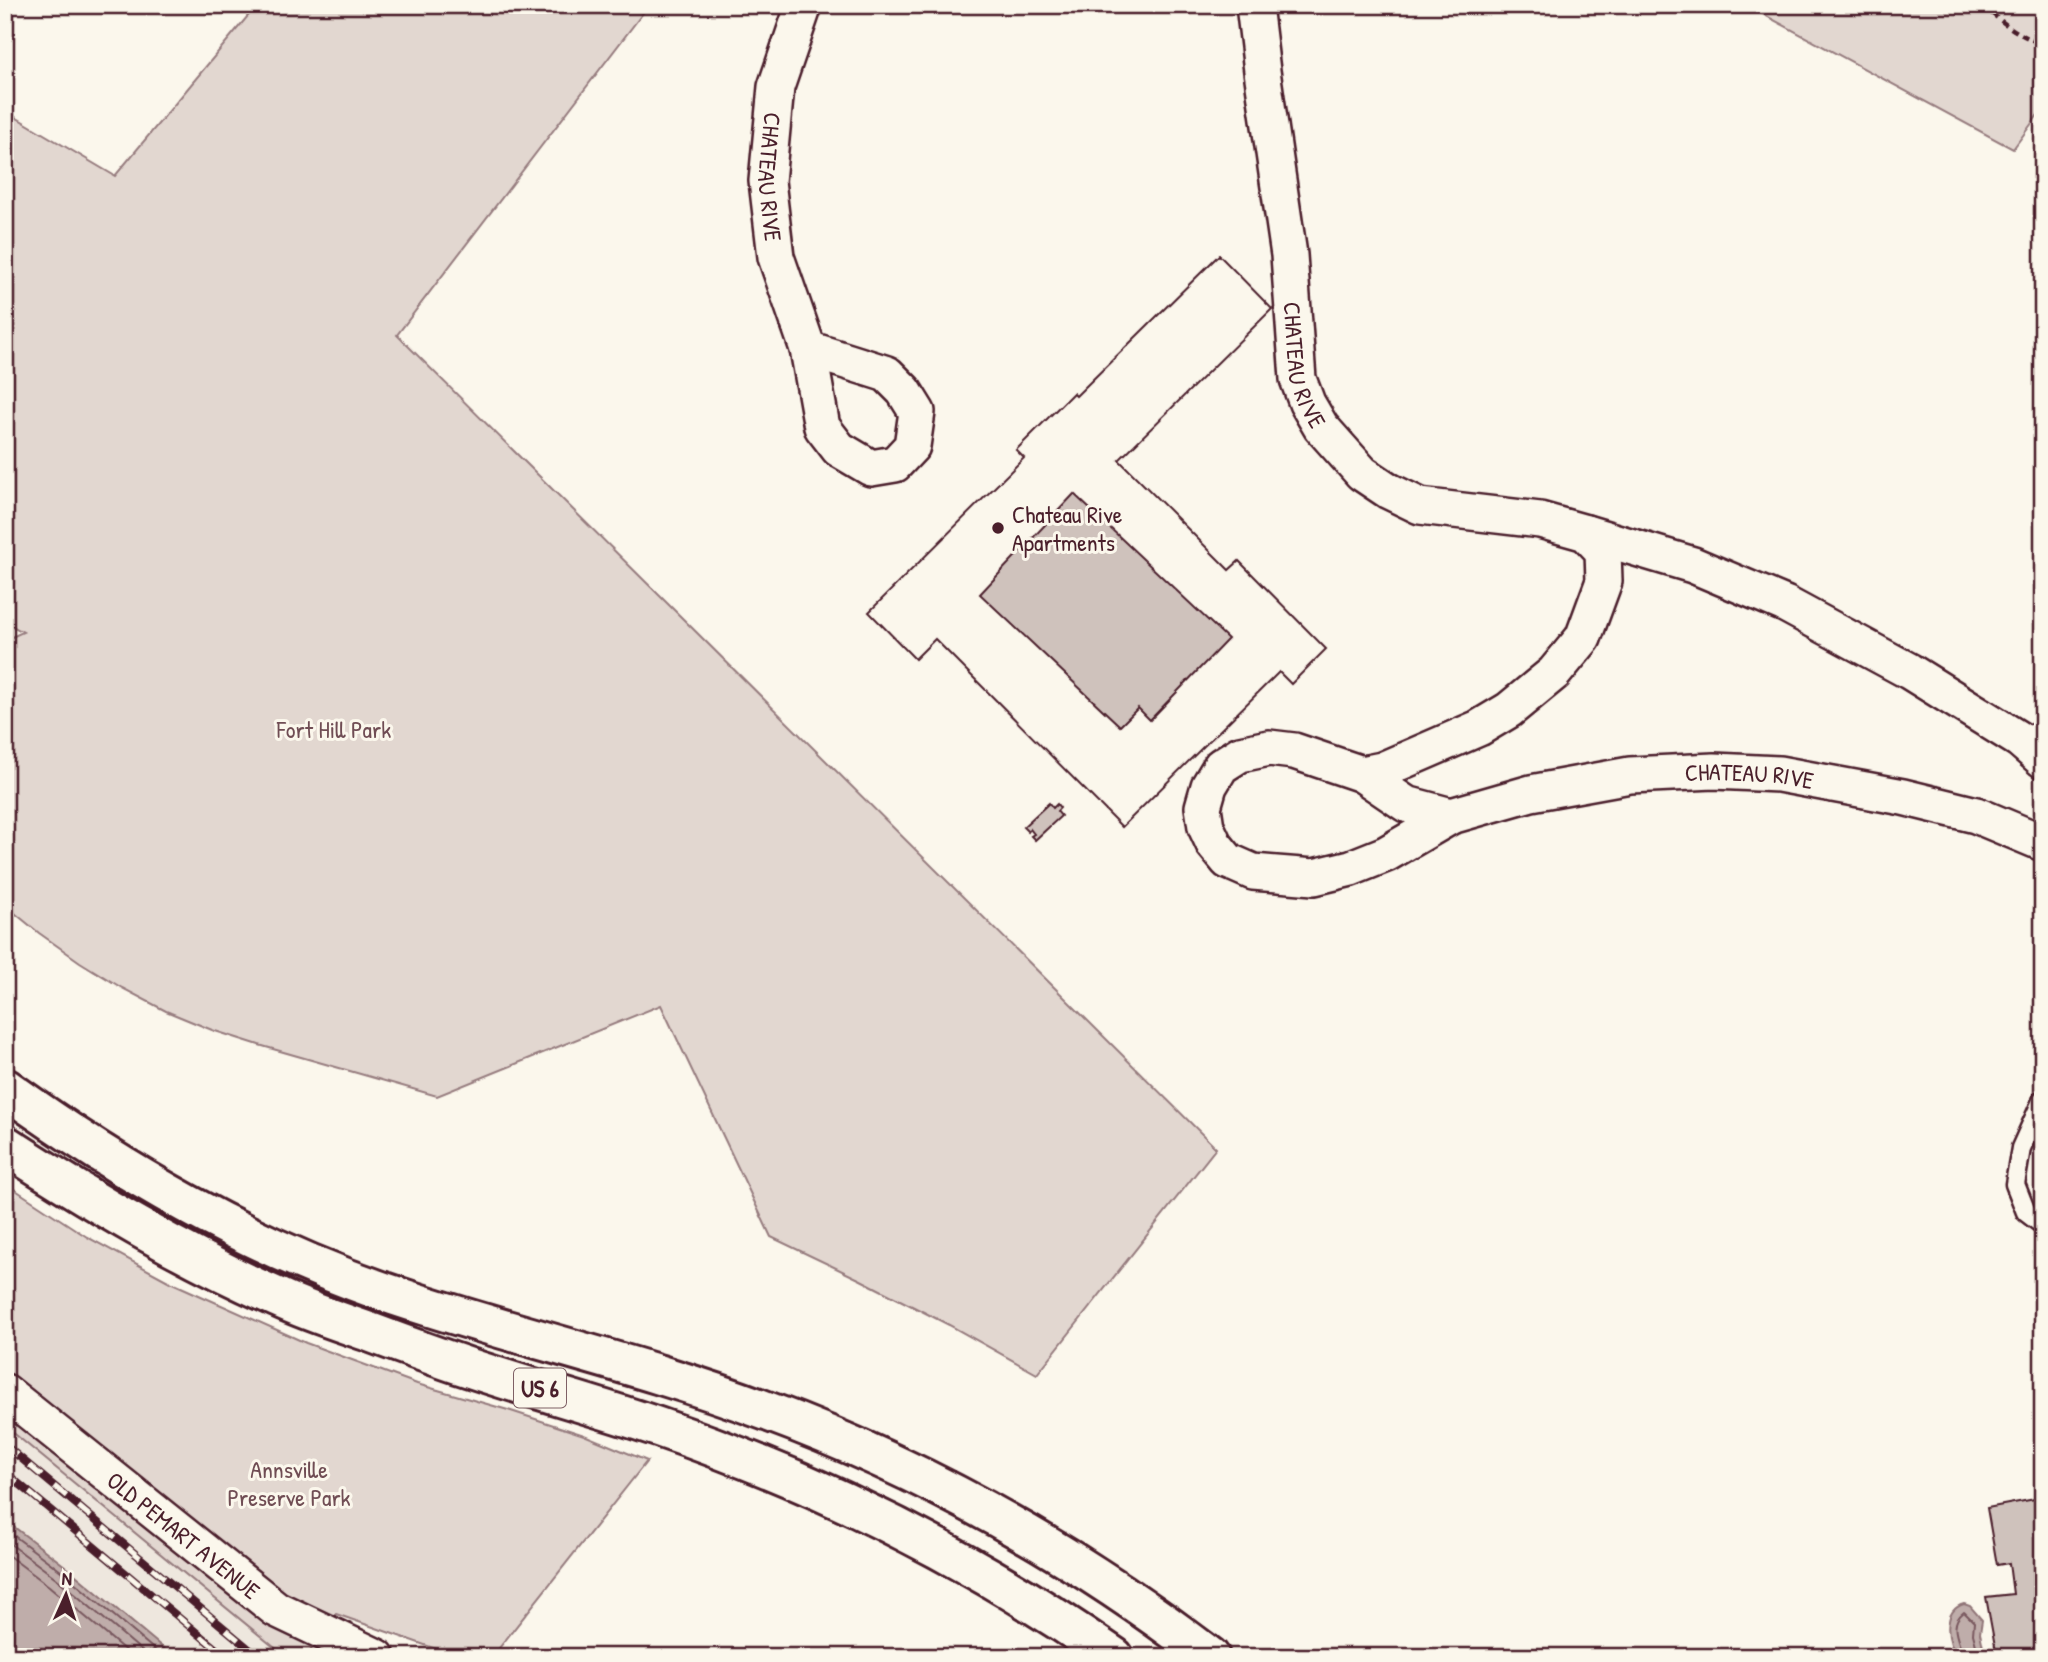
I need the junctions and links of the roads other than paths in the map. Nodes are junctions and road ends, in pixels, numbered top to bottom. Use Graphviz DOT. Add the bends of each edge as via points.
graph roads {
  1 [pos="804,5"];
  2 [pos="1254,5"];
  3 [pos="807,349"];
  4 [pos="1586,533"];
  5 [pos="2035,743"];
  6 [pos="1362,774"];
  7 [pos="1451,816"];
  8 [pos="2043,844"];
  9 [pos="5,1088"];
  10 [pos="2043,1100"];
  11 [pos="5,1145"];
  12 [pos="2043,1225"];
  13 [pos="5,1392"];
  14 [pos="377,1657"];
  15 [pos="1114,1657"];
  16 [pos="1210,1657"];
  1 -- 3 [label="street, CHATEAU RIVE" via="776,88 767,181 776,257"];
  2 -- 4 [label="street, CHATEAU RIVE" via="1289,255 1298,379 1321,427 1362,472 1389,492 1420,506 1540,520"];
  4 -- 5 [label="street, CHATEAU RIVE" via="1693,565 1785,604"];
  4 -- 6 [label="street" via="1603,551 1604,582 1583,638 1553,673 1479,728 1382,770"];
  6 -- 7 [label="street, CHATEAU RIVE" via="1406,804"];
  6 -- 7 [label="street, CHATEAU RIVE" via="1294,751 1269,747 1240,754 1221,766 1209,786 1203,807 1206,827 1228,861 1253,872 1314,877 1385,853"];
  7 -- 8 [label="street, CHATEAU RIVE" via="1531,793 1630,775 1779,774 1903,796 1976,815"];
  9 -- 16 [label="highway, US 6" via="144,1180 261,1243 320,1268 446,1312 713,1392 886,1460 1060,1554"];
  10 -- 12 [label="lane" via="2021,1148 2015,1184 2026,1212"];
  11 -- 15 [label="highway, US 6" via="159,1239 281,1299 471,1368 660,1428 844,1502 963,1563"];
  13 -- 14 [label="street, OLD PEMART AVENUE" via="276,1609"];
}
